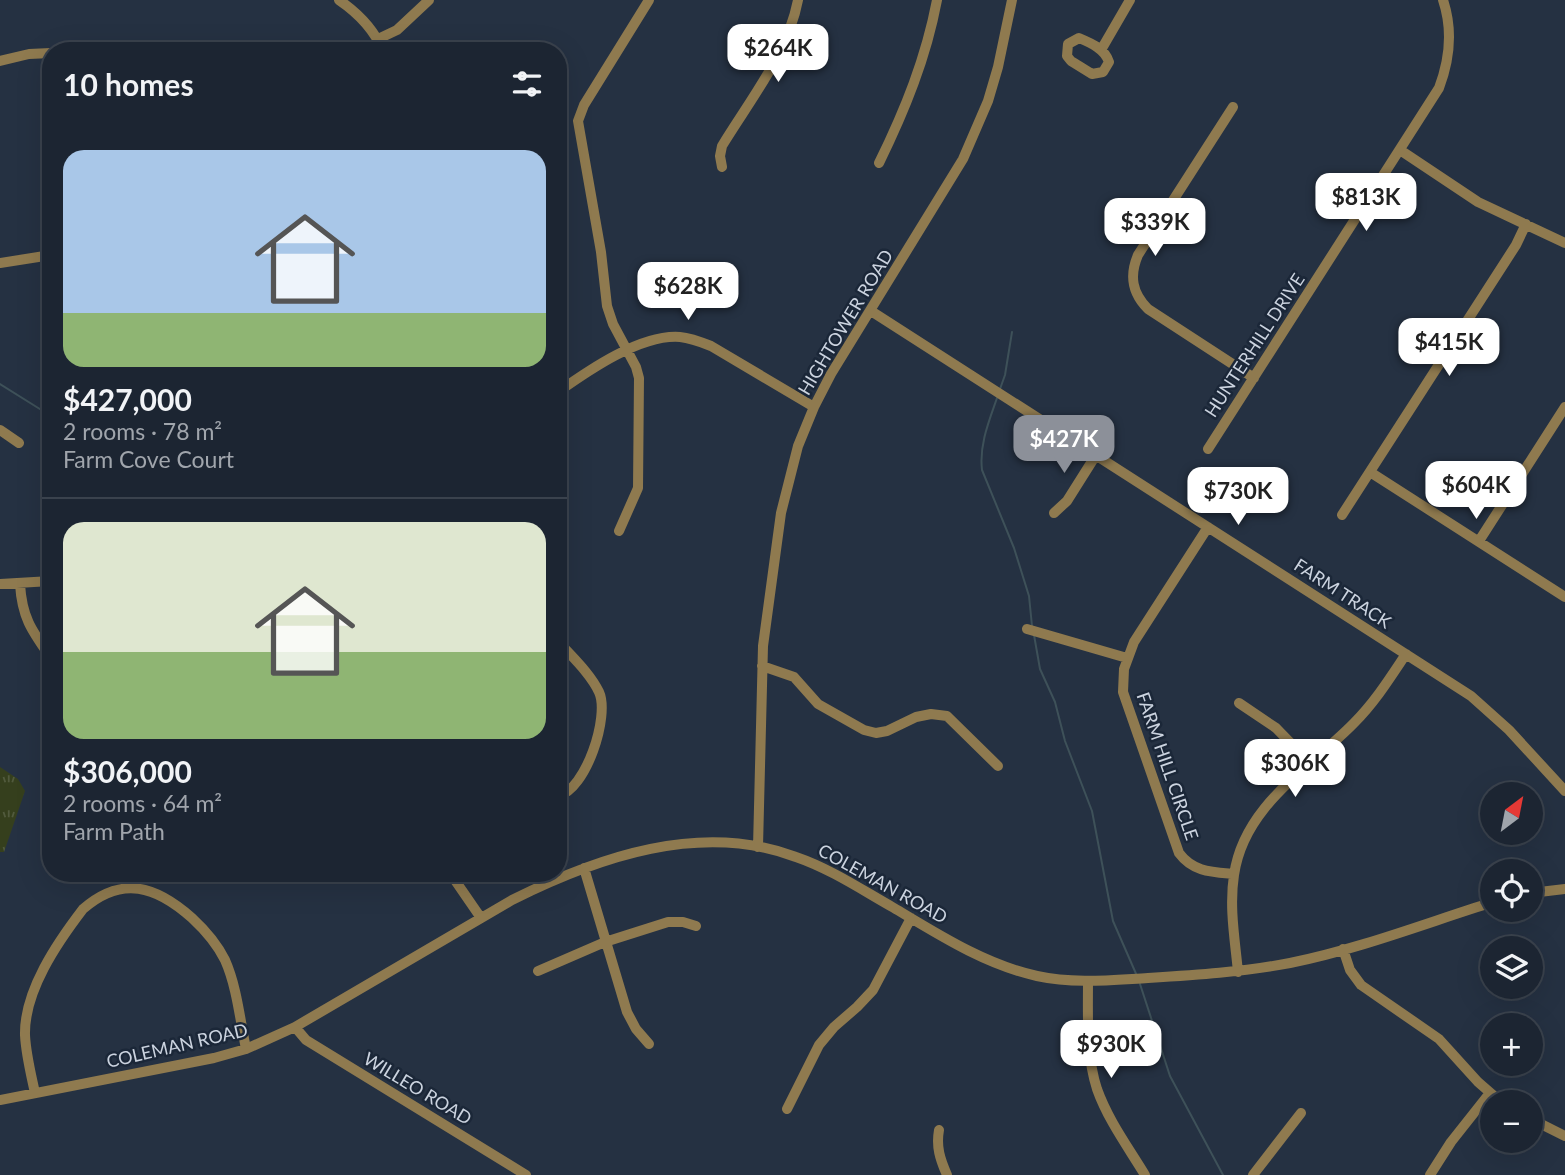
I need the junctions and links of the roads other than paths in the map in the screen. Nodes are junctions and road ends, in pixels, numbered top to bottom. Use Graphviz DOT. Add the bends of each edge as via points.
graph roads {
  1 [pos="339,0"];
  2 [pos="429,0"];
  3 [pos="649,0"];
  4 [pos="799,0"];
  5 [pos="937,0"];
  6 [pos="1012,0"];
  7 [pos="1130,0"];
  8 [pos="1443,0"];
  9 [pos="378,39"];
  10 [pos="379,42"];
  11 [pos="1101,50"];
  12 [pos="42,53"];
  13 [pos="0,61"];
  14 [pos="1233,107"];
  15 [pos="1399,150"];
  16 [pos="879,163"];
  17 [pos="722,167"];
  18 [pos="1526,224"];
  19 [pos="1565,243"];
  20 [pos="42,257"];
  21 [pos="0,263"];
  22 [pos="871,311"];
  23 [pos="627,351"];
  24 [pos="1254,378"];
  25 [pos="567,386"];
  26 [pos="814,407"];
  27 [pos="1565,407"];
  28 [pos="0,430"];
  29 [pos="19,443"];
  30 [pos="1208,449"];
  31 [pos="1096,455"];
  32 [pos="1370,472"];
  33 [pos="1054,513"];
  34 [pos="1342,515"];
  35 [pos="1208,527"];
  36 [pos="619,531"];
  37 [pos="1479,541"];
  38 [pos="42,582"];
  39 [pos="0,584"];
  40 [pos="20,584"];
  41 [pos="1565,597"];
  42 [pos="1027,629"];
  43 [pos="42,645"];
  44 [pos="567,651"];
  45 [pos="1406,654"];
  46 [pos="1127,658"];
  47 [pos="762,666"];
  48 [pos="1239,702"];
  49 [pos="1310,764"];
  50 [pos="998,766"];
  51 [pos="1565,791"];
  52 [pos="567,792"];
  53 [pos="758,847"];
  54 [pos="584,868"];
  55 [pos="1234,874"];
  56 [pos="567,875"];
  57 [pos="126,882"];
  58 [pos="456,882"];
  59 [pos="549,882"];
  60 [pos="128,888"];
  61 [pos="1565,889"];
  62 [pos="1543,892"];
  63 [pos="1480,906"];
  64 [pos="481,918"];
  65 [pos="911,918"];
  66 [pos="696,926"];
  67 [pos="605,942"];
  68 [pos="1343,949"];
  69 [pos="538,971"];
  70 [pos="1238,972"];
  71 [pos="1088,981"];
  72 [pos="295,1027"];
  73 [pos="649,1044"];
  74 [pos="246,1049"];
  75 [pos="1485,1090"];
  76 [pos="35,1093"];
  77 [pos="0,1100"];
  78 [pos="1480,1105"];
  79 [pos="787,1109"];
  80 [pos="1301,1114"];
  81 [pos="1543,1125"];
  82 [pos="939,1130"];
  83 [pos="1565,1136"];
  84 [pos="527,1175"];
  85 [pos="947,1175"];
  86 [pos="1145,1175"];
  87 [pos="1253,1175"];
  88 [pos="1430,1175"];
  1 -- 9 [label="street"];
  2 -- 9 [label="street" via="397,30"];
  3 -- 23 [label="street" via="578,121 607,306"];
  4 -- 17 [label="street" via="779,53 722,146"];
  5 -- 16 [label="street" via="920,67"];
  6 -- 22 [label="street, HIGHTOWER ROAD" via="998,67 975,134"];
  7 -- 11 [label="street"];
  8 -- 15 [label="street, HUNTERHILL DRIVE" via="1450,45 1446,68 1440,88"];
  9 -- 10 [label="street"];
  12 -- 13 [label="street"];
  14 -- 24 [label="street" via="1138,255 1132,280 1147,309"];
  15 -- 18 [label="street" via="1478,202"];
  15 -- 24 [label="street, HUNTERHILL DRIVE"];
  18 -- 19 [label="street"];
  18 -- 32 [label="street"];
  20 -- 21 [label="street"];
  22 -- 26 [label="street, HIGHTOWER ROAD"];
  22 -- 31 [label="street, FARM TRACK"];
  23 -- 25 [label="street"];
  23 -- 26 [label="street" via="662,337 695,340"];
  23 -- 36 [label="street" via="639,378 640,475 635,500"];
  24 -- 30 [label="street, HUNTERHILL DRIVE"];
  26 -- 47 [label="street, HIGHTOWER ROAD" via="787,486"];
  27 -- 37 [label="street"];
  28 -- 29 [label="street"];
  31 -- 33 [label="street"];
  31 -- 35 [label="street, FARM TRACK"];
  32 -- 34 [label="street"];
  32 -- 37 [label="street"];
  35 -- 45 [label="street, FARM TRACK"];
  35 -- 46 [label="street, FARM HILL CIRCLE"];
  37 -- 41 [label="street"];
  38 -- 40 [label="street"];
  39 -- 40 [label="street"];
  40 -- 43 [label="street" via="27,623"];
  42 -- 46 [label="street"];
  44 -- 52 [label="street" via="588,675 602,704 591,760"];
  45 -- 49 [label="street" via="1367,710"];
  45 -- 51 [label="street, FARM TRACK" via="1497,717"];
  46 -- 55 [label="street, FARM HILL CIRCLE" via="1125,702 1179,853 1196,869"];
  47 -- 50 [label="street" via="794,677 818,704 864,730 876,733 916,717 947,716"];
  47 -- 53 [label="street, HIGHTOWER ROAD"];
  48 -- 49 [label="street" via="1276,728"];
  49 -- 55 [label="street" via="1256,817"];
  53 -- 54 [label="street, COLEMAN ROAD" via="718,842 676,844"];
  53 -- 65 [label="street, COLEMAN ROAD" via="829,870"];
  54 -- 56 [label="street, COLEMAN ROAD"];
  54 -- 67 [label="street"];
  55 -- 70 [label="street"];
  57 -- 60 [label="street"];
  58 -- 64 [label="street"];
  59 -- 64 [label="street, COLEMAN ROAD"];
  60 -- 74 [label="street" via="168,898 214,942 232,977"];
  60 -- 76 [label="street" via="104,894 83,909 36,985 25,1033"];
  61 -- 62 [label="street"];
  63 -- 68 [label="street, COLEMAN ROAD"];
  64 -- 72 [label="street, COLEMAN ROAD"];
  65 -- 71 [label="street, COLEMAN ROAD" via="1009,968"];
  65 -- 79 [label="street" via="873,990 827,1035 811,1058"];
  66 -- 67 [label="street" via="668,922"];
  67 -- 69 [label="street"];
  67 -- 73 [label="street" via="627,1012"];
  68 -- 70 [label="street, COLEMAN ROAD"];
  68 -- 75 [label="street" via="1361,985 1439,1039"];
  70 -- 71 [label="street, COLEMAN ROAD"];
  71 -- 86 [label="street" via="1089,1050 1097,1089"];
  72 -- 74 [label="street, COLEMAN ROAD"];
  72 -- 84 [label="street, WILLEO ROAD" via="306,1041"];
  74 -- 76 [label="street, COLEMAN ROAD"];
  76 -- 77 [label="street, COLEMAN ROAD"];
  78 -- 88 [label="street"];
  80 -- 87 [label="street"];
  81 -- 83 [label="street"];
  82 -- 85 [label="street" via="938,1154"];
}
